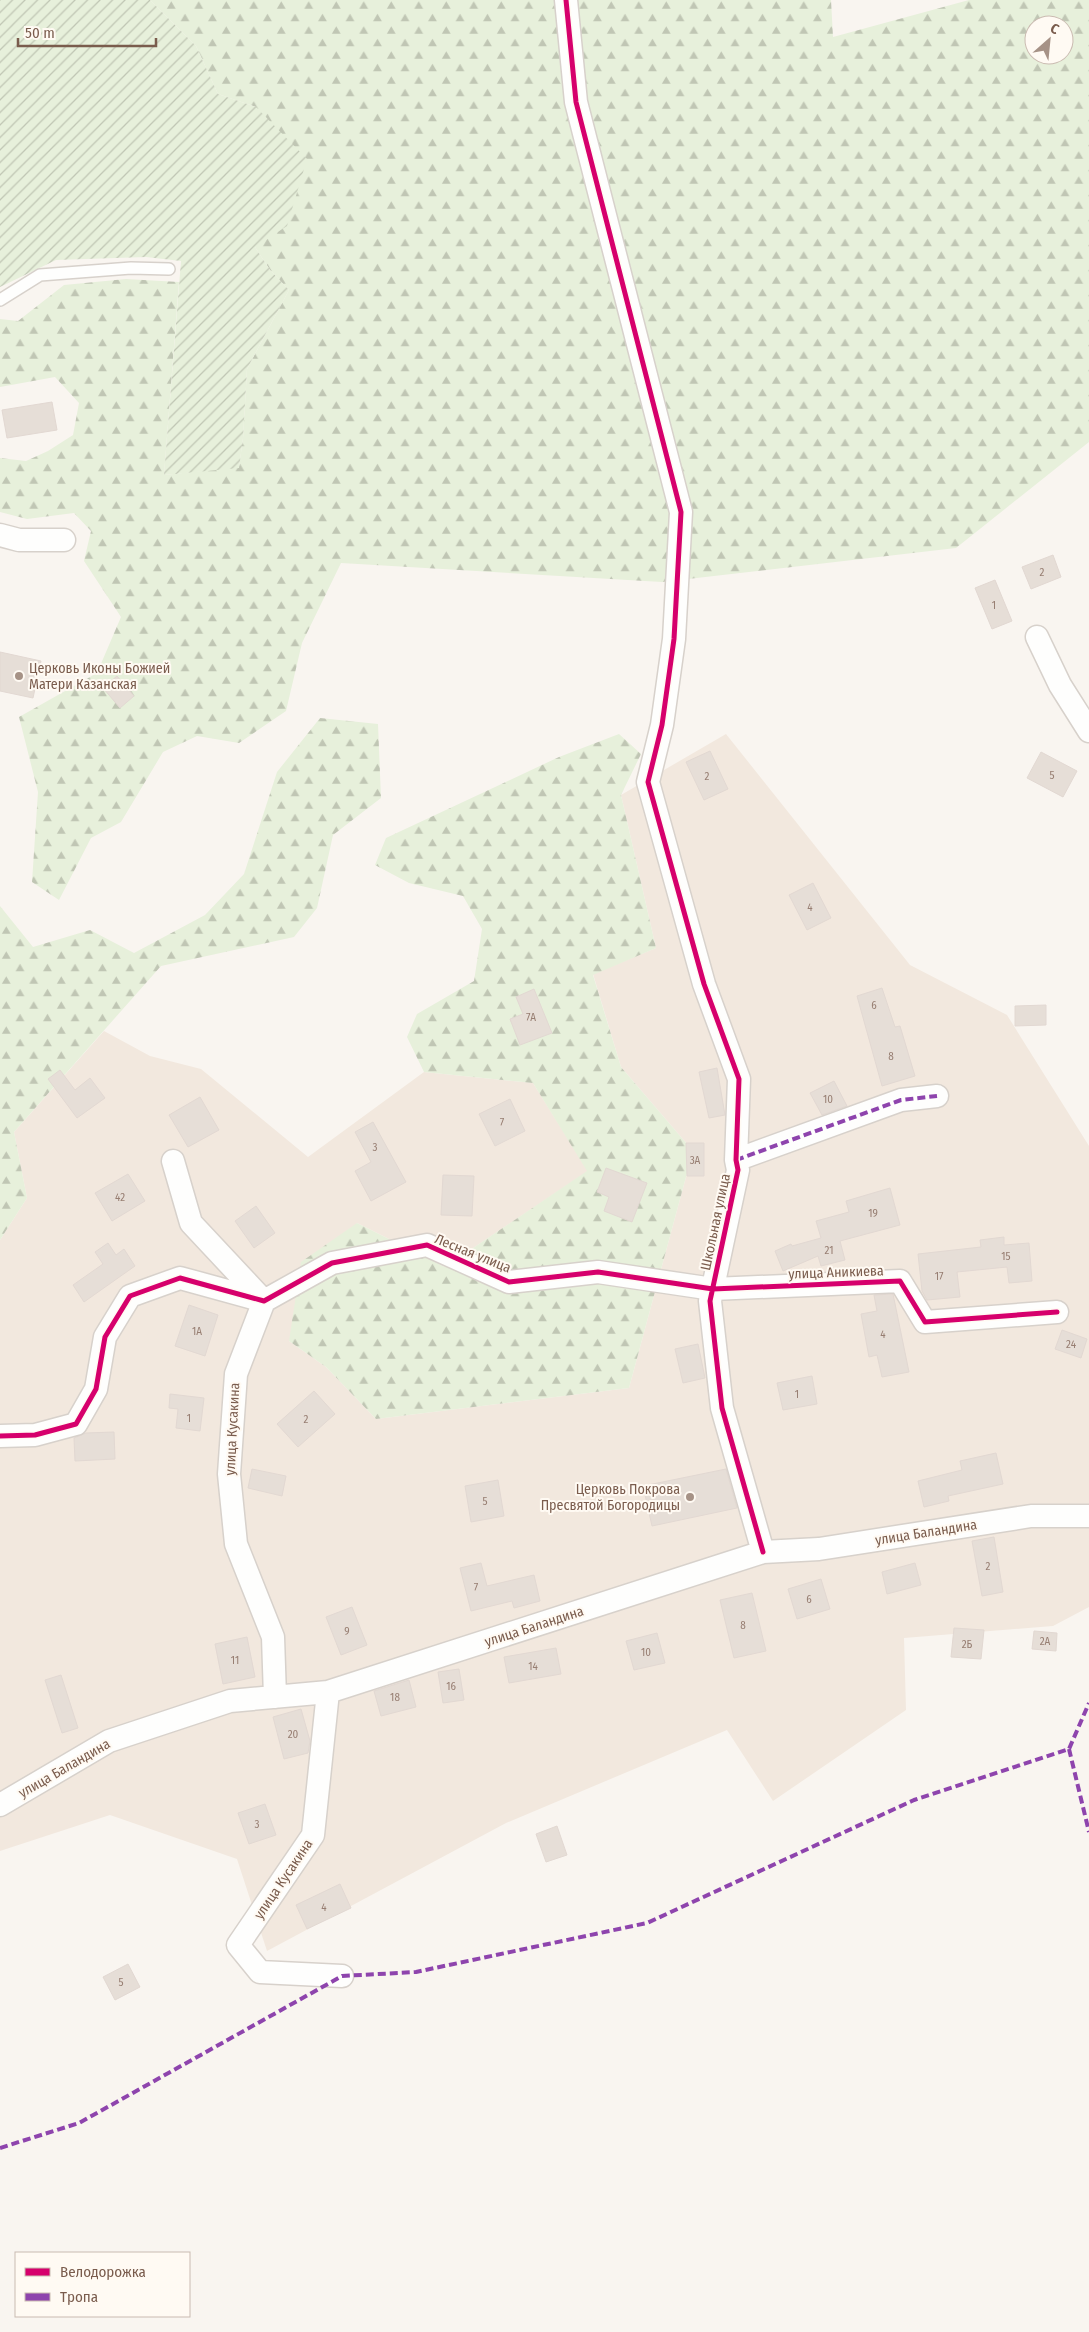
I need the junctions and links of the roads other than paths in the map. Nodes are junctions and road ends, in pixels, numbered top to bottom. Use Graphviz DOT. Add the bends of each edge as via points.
graph roads {
  1 [pos="566,0"];
  2 [pos="169,269"];
  3 [pos="0,300"];
  4 [pos="0,534"];
  5 [pos="64,540"];
  6 [pos="1037,637"];
  7 [pos="1089,731"];
  8 [pos="937,1096"];
  9 [pos="736,1160"];
  10 [pos="173,1161"];
  11 [pos="713,1289"];
  12 [pos="264,1301"];
  13 [pos="1057,1312"];
  14 [pos="0,1436"];
  15 [pos="1089,1516"];
  16 [pos="763,1552"];
  17 [pos="328,1692"];
  18 [pos="275,1697"];
  19 [pos="0,1805"];
  20 [pos="342,1976"];
  1 -- 9 [label="street, Школьная улица" via="576,102 681,512 674,639 662,725 648,782 704,984 739,1079"];
  2 -- 3 [label="lane" via="131,268 40,275"];
  4 -- 5 [label="street" via="19,540"];
  6 -- 7 [label="street" via="1060,685"];
  8 -- 9 [label="street" via="901,1100"];
  9 -- 11 [label="street, Школьная улица" via="738,1170"];
  10 -- 12 [label="street" via="191,1224"];
  11 -- 12 [label="street, Лесная улица" via="598,1272 509,1282 427,1245 332,1263"];
  11 -- 13 [label="street, улица Аникиева" via="900,1281 925,1322"];
  11 -- 16 [label="street, Школьная улица" via="710,1301 722,1408"];
  12 -- 14 [label="street" via="180,1278 130,1296 105,1337 96,1389 76,1424 35,1435"];
  12 -- 18 [label="street, улица Кусакина" via="236,1374 229,1474 236,1544 273,1637"];
  15 -- 16 [label="street, улица Баландина" via="1031,1516 819,1549"];
  16 -- 17 [label="street, улица Баландина"];
  17 -- 18 [label="street, улица Баландина"];
  17 -- 20 [label="street, улица Кусакина" via="313,1835 238,1945 260,1972"];
  18 -- 19 [label="street, улица Баландина" via="230,1701 109,1741"];
}
